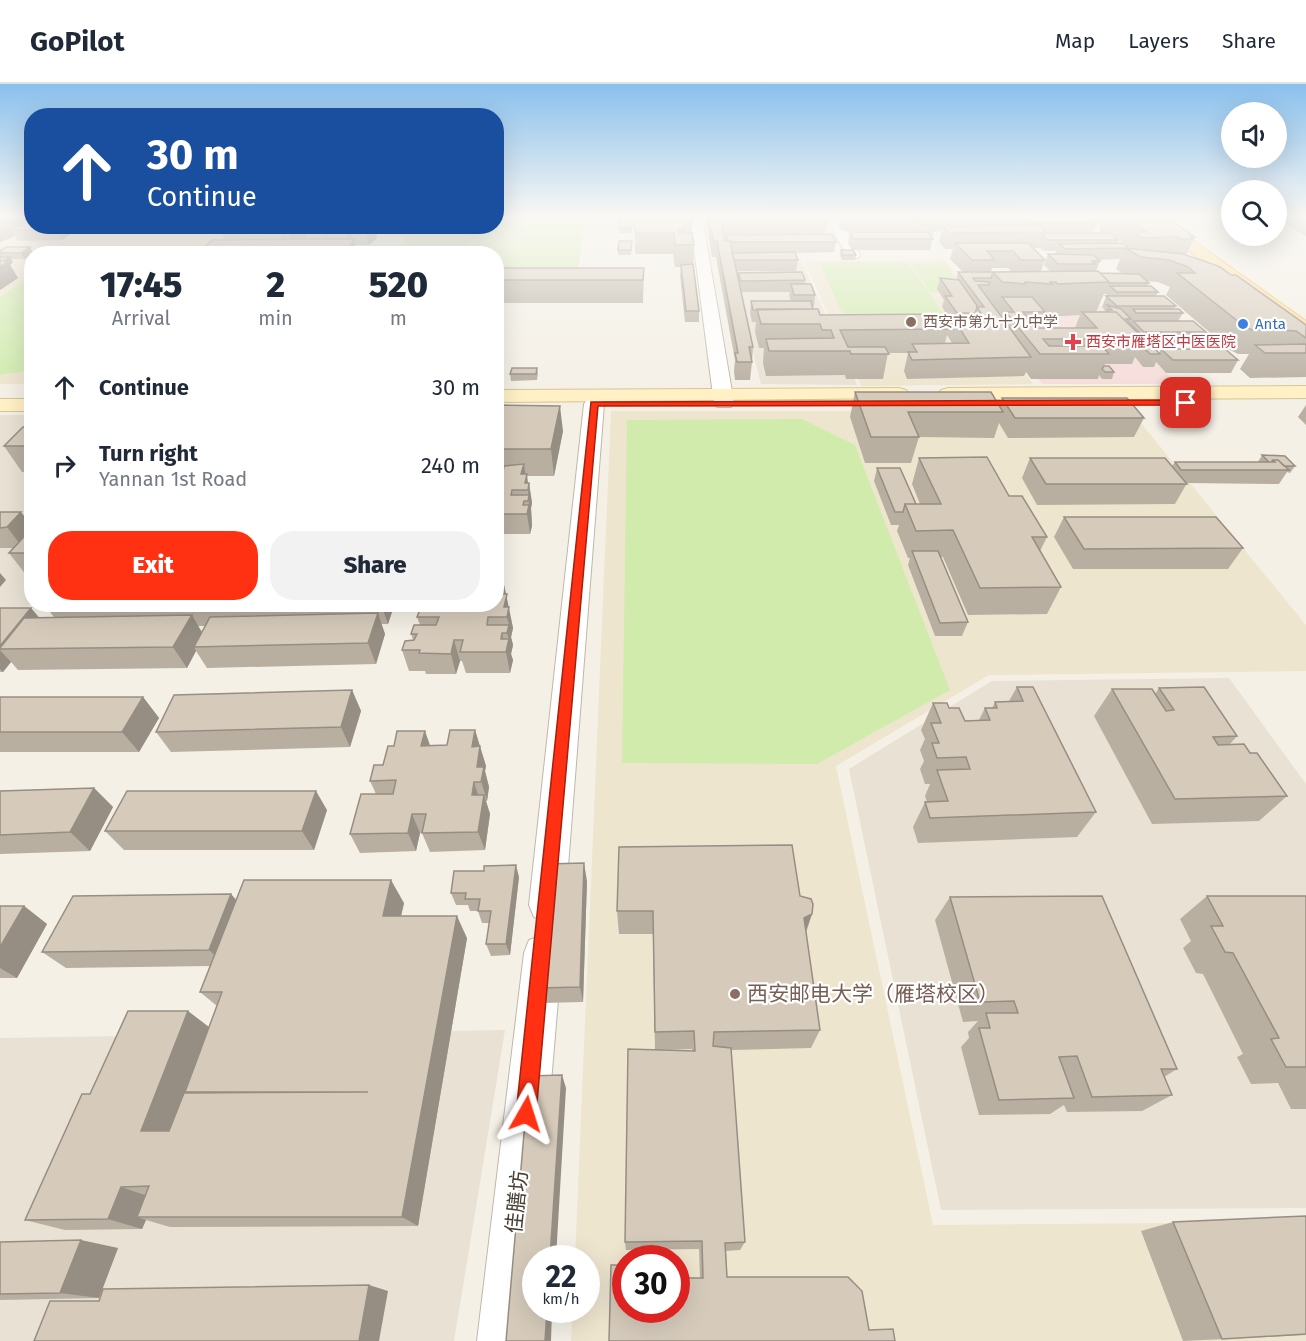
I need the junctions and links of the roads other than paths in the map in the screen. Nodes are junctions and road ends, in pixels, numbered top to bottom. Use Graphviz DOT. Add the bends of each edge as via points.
graph roads {
  1 [pos="705,276"];
  2 [pos="1232,276"];
  3 [pos="1306,329"];
  4 [pos="1306,392"];
  5 [pos="504,396"];
  6 [pos="0,397"];
  7 [pos="24,397"];
  8 [pos="920,398"];
  9 [pos="724,399"];
  10 [pos="1306,403"];
  11 [pos="504,404"];
  12 [pos="594,404"];
  13 [pos="0,405"];
  14 [pos="24,405"];
  15 [pos="503,1341"];
  1 -- 9 [label="street"];
  2 -- 3 [label="main road"];
  4 -- 8 [label="main road"];
  5 -- 9 [label="main road"];
  6 -- 7 [label="main road"];
  8 -- 9 [label="main road"];
  8 -- 10 [label="main road"];
  9 -- 12 [label="main road"];
  11 -- 12 [label="main road"];
  12 -- 15 [label="street, 佳膳坊"];
  13 -- 14 [label="main road"];
}
